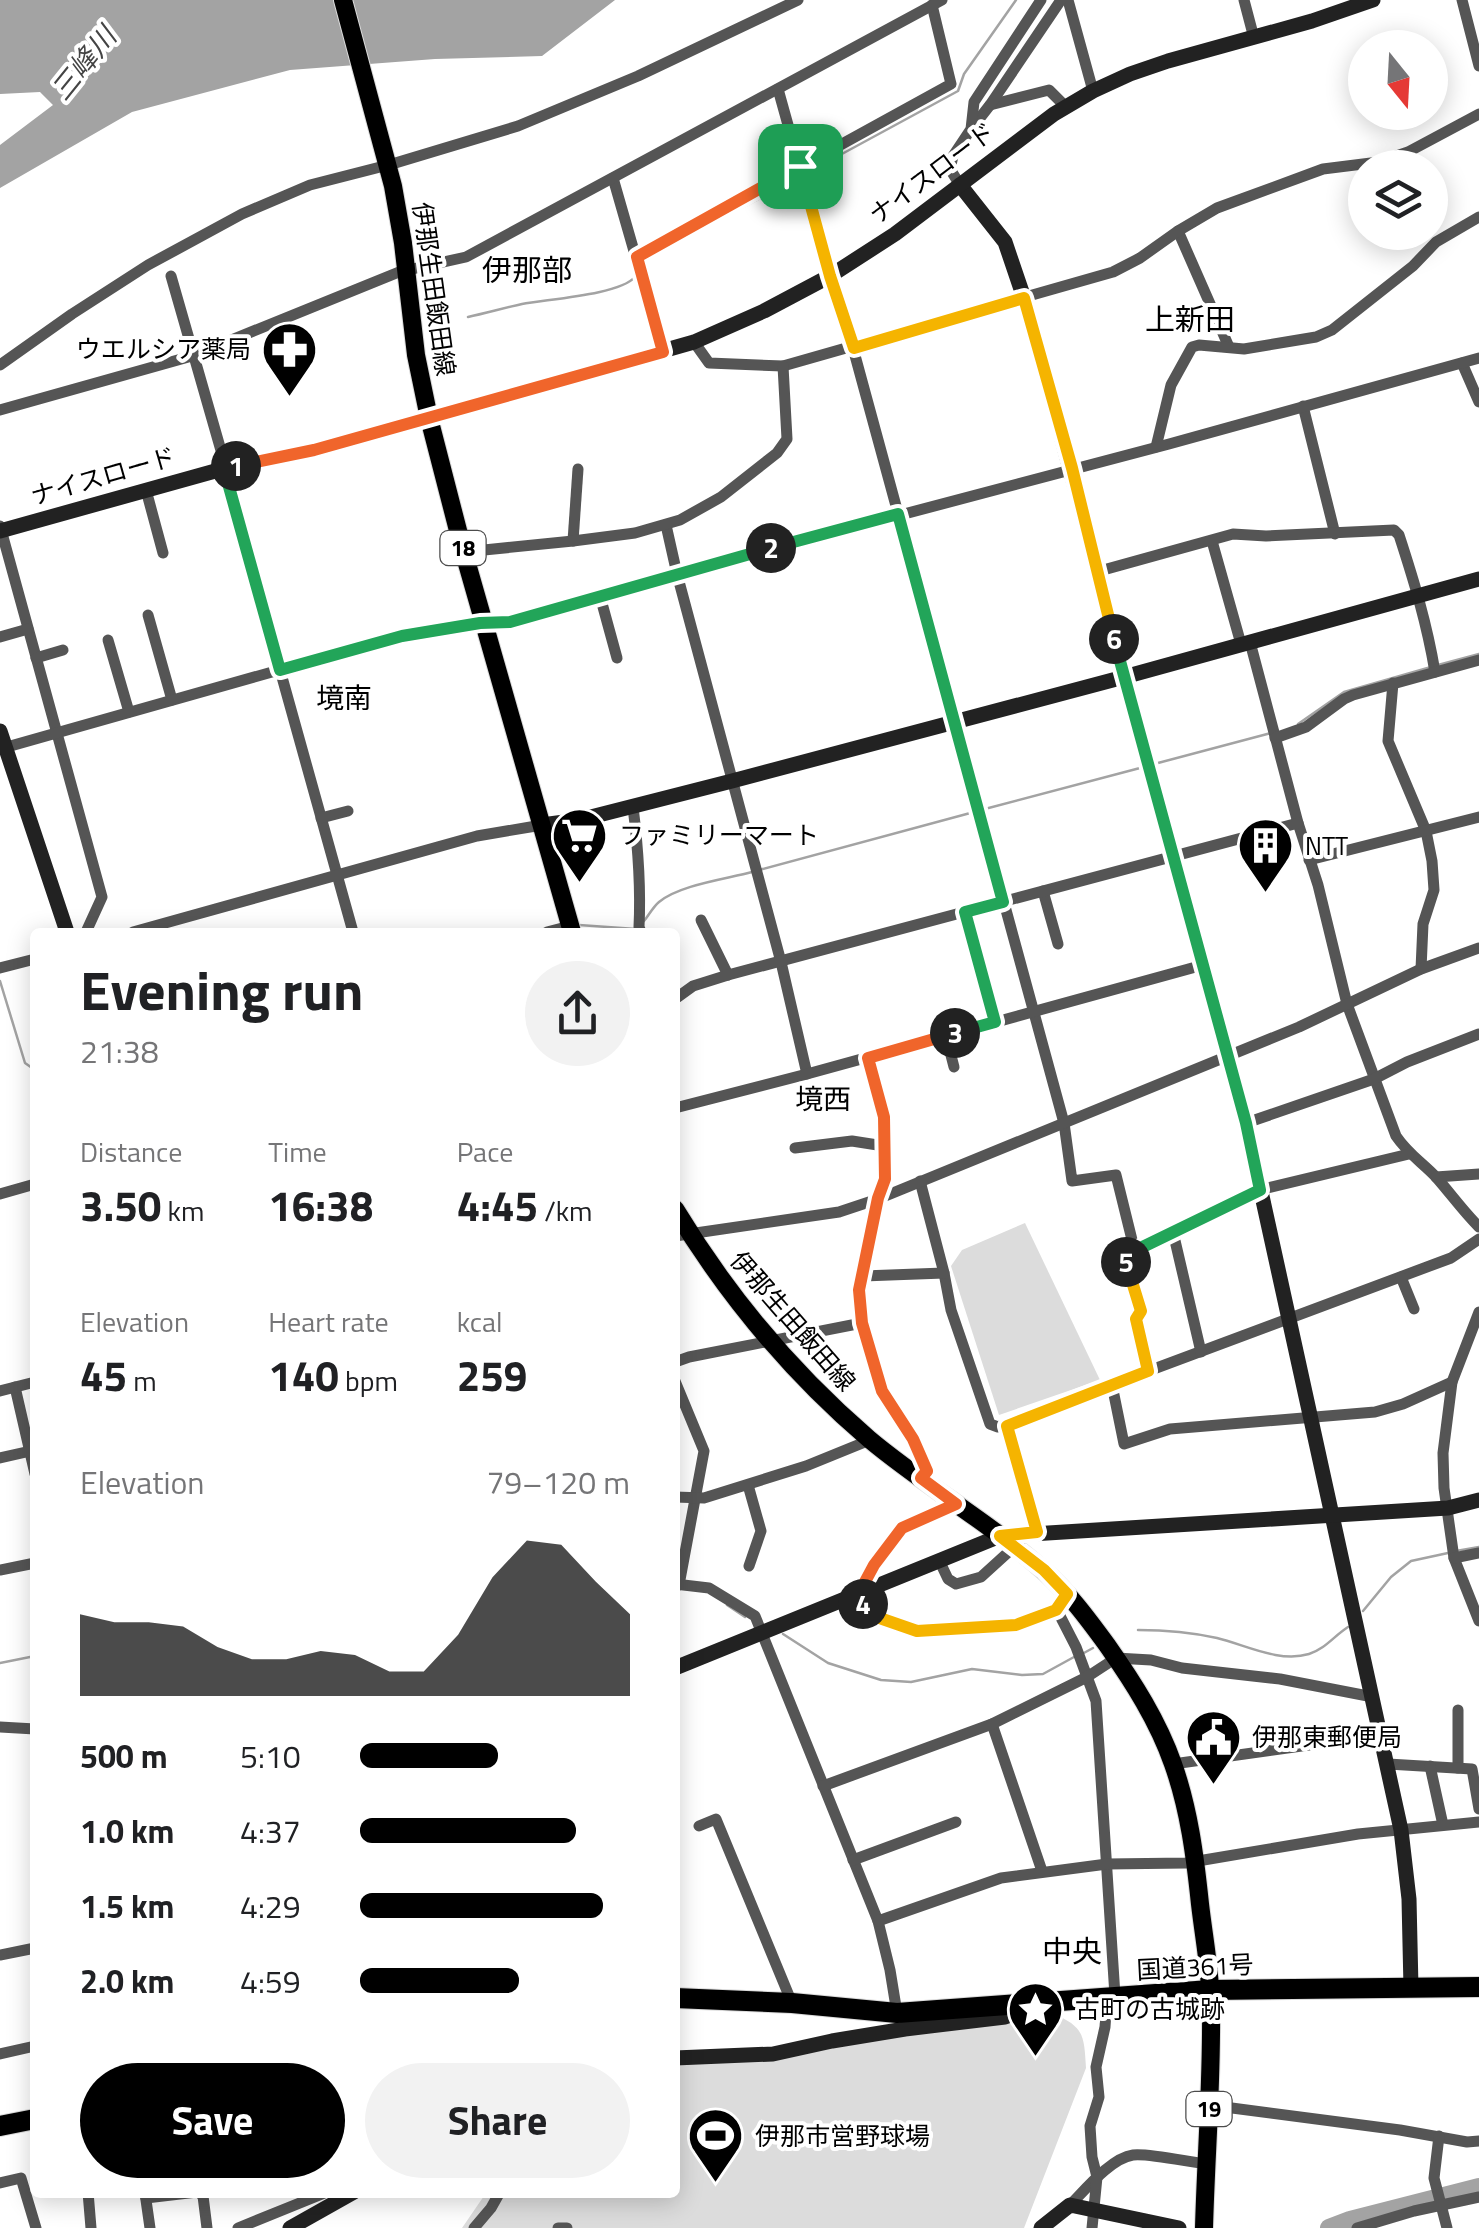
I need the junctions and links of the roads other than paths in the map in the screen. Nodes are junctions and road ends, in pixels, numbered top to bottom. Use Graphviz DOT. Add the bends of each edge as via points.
graph roads {
  1 [pos="343,0"];
  2 [pos="798,0"];
  3 [pos="1042,0"];
  4 [pos="1065,0"];
  5 [pos="1244,0"];
  6 [pos="1374,0"];
  7 [pos="1462,0"];
  8 [pos="937,3"];
  9 [pos="1254,38"];
  10 [pos="1479,66"];
  11 [pos="778,88"];
  12 [pos="1093,91"];
  13 [pos="990,105"];
  14 [pos="1066,107"];
  15 [pos="1479,114"];
  16 [pos="971,129"];
  17 [pos="386,161"];
  18 [pos="800,166"];
  19 [pos="613,178"];
  20 [pos="960,185"];
  21 [pos="1479,217"];
  22 [pos="1178,231"];
  23 [pos="637,257"];
  24 [pos="406,270"];
  25 [pos="170,276"];
  26 [pos="830,276"];
  27 [pos="1024,298"];
  28 [pos="694,342"];
  29 [pos="1229,347"];
  30 [pos="854,348"];
  31 [pos="663,352"];
  32 [pos="192,356"];
  33 [pos="1479,358"];
  34 [pos="1462,363"];
  35 [pos="0,365"];
  36 [pos="783,366"];
  37 [pos="1479,402"];
  38 [pos="1304,406"];
  39 [pos="0,410"];
  40 [pos="429,418"];
  41 [pos="1156,447"];
  42 [pos="226,468"];
  43 [pos="1072,468"];
  44 [pos="578,469"];
  45 [pos="146,490"];
  46 [pos="898,514"];
  47 [pos="666,525"];
  48 [pos="0,530"];
  49 [pos="1335,534"];
  50 [pos="573,541"];
  51 [pos="1212,541"];
  52 [pos="462,546"];
  53 [pos="164,552"];
  54 [pos="1096,572"];
  55 [pos="676,574"];
  56 [pos="1479,579"];
  57 [pos="600,596"];
  58 [pos="1419,596"];
  59 [pos="148,616"];
  60 [pos="486,624"];
  61 [pos="28,629"];
  62 [pos="0,638"];
  63 [pos="108,640"];
  64 [pos="1245,643"];
  65 [pos="63,650"];
  66 [pos="36,658"];
  67 [pos="617,658"];
  68 [pos="1479,660"];
  69 [pos="1434,668"];
  70 [pos="280,670"];
  71 [pos="1124,678"];
  72 [pos="1393,684"];
  73 [pos="172,700"];
  74 [pos="129,712"];
  75 [pos="956,722"];
  76 [pos="0,731"];
  77 [pos="57,733"];
  78 [pos="1274,734"];
  79 [pos="2,748"];
  80 [pos="732,781"];
  81 [pos="633,807"];
  82 [pos="348,810"];
  83 [pos="1479,816"];
  84 [pos="321,818"];
  85 [pos="1298,823"];
  86 [pos="542,825"];
  87 [pos="1426,830"];
  88 [pos="1173,856"];
  89 [pos="1309,860"];
  90 [pos="337,875"];
  91 [pos="1043,892"];
  92 [pos="1003,902"];
  93 [pos="965,912"];
  94 [pos="702,920"];
  95 [pos="174,927"];
  96 [pos="66,928"];
  97 [pos="88,928"];
  98 [pos="352,928"];
  99 [pos="571,928"];
  100 [pos="640,928"];
  101 [pos="1058,944"];
  102 [pos="1479,948"];
  103 [pos="30,960"];
  104 [pos="781,962"];
  105 [pos="1203,965"];
  106 [pos="0,968"];
  107 [pos="1421,969"];
  108 [pos="728,975"];
  109 [pos="680,991"];
  110 [pos="1347,1004"];
  111 [pos="1033,1012"];
  112 [pos="995,1022"];
  113 [pos="1479,1034"];
  114 [pos="946,1036"];
  115 [pos="1226,1056"];
  116 [pos="868,1058"];
  117 [pos="954,1067"];
  118 [pos="807,1074"];
  119 [pos="1374,1078"];
  120 [pos="680,1107"];
  121 [pos="1064,1123"];
  122 [pos="1246,1123"];
  123 [pos="884,1146"];
  124 [pos="794,1148"];
  125 [pos="1409,1154"];
  126 [pos="1479,1174"];
  127 [pos="1436,1177"];
  128 [pos="920,1181"];
  129 [pos="30,1185"];
  130 [pos="1260,1190"];
  131 [pos="0,1194"];
  132 [pos="878,1198"];
  133 [pos="1479,1227"];
  134 [pos="1172,1232"];
  135 [pos="682,1235"];
  136 [pos="1479,1238"];
  137 [pos="1135,1252"];
  138 [pos="944,1273"];
  139 [pos="864,1276"];
  140 [pos="1400,1277"];
  141 [pos="1414,1309"];
  142 [pos="1479,1312"];
  143 [pos="1288,1320"];
  144 [pos="862,1323"];
  145 [pos="772,1342"];
  146 [pos="1200,1352"];
  147 [pos="680,1360"];
  148 [pos="1148,1371"];
  149 [pos="1452,1382"];
  150 [pos="30,1383"];
  151 [pos="1112,1385"];
  152 [pos="15,1387"];
  153 [pos="0,1391"];
  154 [pos="680,1394"];
  155 [pos="1310,1417"];
  156 [pos="1007,1426"];
  157 [pos="30,1440"];
  158 [pos="870,1440"];
  159 [pos="30,1451"];
  160 [pos="0,1458"];
  161 [pos="921,1478"];
  162 [pos="748,1485"];
  163 [pos="680,1497"];
  164 [pos="697,1498"];
  165 [pos="1479,1500"];
  166 [pos="956,1504"];
  167 [pos="1448,1508"];
  168 [pos="1332,1515"];
  169 [pos="1037,1532"];
  170 [pos="1007,1542"];
  171 [pos="1479,1553"];
  172 [pos="1454,1558"];
  173 [pos="939,1560"];
  174 [pos="30,1564"];
  175 [pos="750,1566"];
  176 [pos="0,1570"];
  177 [pos="680,1571"];
  178 [pos="680,1584"];
  179 [pos="859,1593"];
  180 [pos="1062,1602"];
  181 [pos="1479,1621"];
  182 [pos="763,1633"];
  183 [pos="1116,1658"];
  184 [pos="680,1666"];
  185 [pos="1087,1677"];
  186 [pos="1373,1697"];
  187 [pos="1458,1710"];
  188 [pos="992,1724"];
  189 [pos="0,1727"];
  190 [pos="30,1730"];
  191 [pos="1381,1735"];
  192 [pos="1173,1764"];
  193 [pos="1388,1764"];
  194 [pos="1430,1766"];
  195 [pos="1458,1768"];
  196 [pos="823,1786"];
  197 [pos="1479,1808"];
  198 [pos="956,1822"];
  199 [pos="1479,1822"];
  200 [pos="1442,1825"];
  201 [pos="699,1826"];
  202 [pos="1401,1830"];
  203 [pos="853,1860"];
  204 [pos="1196,1860"];
  205 [pos="1107,1864"];
  206 [pos="1042,1871"];
  207 [pos="878,1920"];
  208 [pos="30,1949"];
  209 [pos="0,1955"];
  210 [pos="1479,1987"];
  211 [pos="1411,1988"];
  212 [pos="1210,1990"];
  213 [pos="1111,1996"];
  214 [pos="680,1998"];
  215 [pos="792,2003"];
  216 [pos="1037,2004"];
  217 [pos="896,2014"];
  218 [pos="30,2047"];
  219 [pos="0,2054"];
  220 [pos="680,2058"];
  221 [pos="1209,2105"];
  222 [pos="30,2120"];
  223 [pos="0,2126"];
  224 [pos="1439,2136"];
  225 [pos="1479,2141"];
  226 [pos="1206,2164"];
  227 [pos="1097,2177"];
  228 [pos="0,2183"];
  229 [pos="1479,2196"];
  230 [pos="88,2198"];
  231 [pos="145,2198"];
  232 [pos="203,2198"];
  233 [pos="313,2198"];
  234 [pos="343,2198"];
  235 [pos="497,2198"];
  236 [pos="1070,2205"];
  237 [pos="1440,2205"];
  238 [pos="491,2208"];
  239 [pos="1094,2222"];
  240 [pos="36,2228"];
  241 [pos="91,2228"];
  242 [pos="150,2228"];
  243 [pos="206,2228"];
  244 [pos="238,2228"];
  245 [pos="290,2228"];
  246 [pos="474,2228"];
  247 [pos="490,2228"];
  248 [pos="558,2228"];
  249 [pos="567,2228"];
  250 [pos="1041,2228"];
  251 [pos="1179,2228"];
  252 [pos="1204,2228"];
  253 [pos="1357,2228"];
  254 [pos="1447,2228"];
  1 -- 17 [label="main road, 伊那生田飯田線 / 18"];
  2 -- 17 [label="street" via="518,126"];
  3 -- 16 [label="street" via="974,102"];
  4 -- 12 [label="street"];
  4 -- 13 [label="street"];
  5 -- 9 [label="street"];
  6 -- 9 [label="street, ナイスロード"];
  7 -- 10 [label="street"];
  8 -- 11 [label="street"];
  8 -- 18 [label="street" via="951,84"];
  9 -- 12 [label="street, ナイスロード"];
  11 -- 18 [label="street"];
  11 -- 19 [label="street"];
  12 -- 14 [label="street, ナイスロード"];
  13 -- 14 [label="street" via="1050,90"];
  13 -- 16 [label="street"];
  14 -- 20 [label="street, ナイスロード"];
  15 -- 22 [label="street" via="1408,152 1323,169 1216,208"];
  16 -- 20 [label="street" via="950,169"];
  17 -- 24 [label="main road, 伊那生田飯田線 / 18"];
  17 -- 35 [label="street" via="242,214 148,265"];
  18 -- 23 [label="street"];
  18 -- 26 [label="street"];
  19 -- 23 [label="street"];
  19 -- 24 [label="street" via="466,258"];
  20 -- 26 [label="street, ナイスロード"];
  20 -- 27 [label="street" via="1006,242"];
  21 -- 29 [label="street" via="1436,242 1332,330"];
  22 -- 27 [label="street" via="1113,272"];
  22 -- 29 [label="street"];
  23 -- 31 [label="street"];
  24 -- 32 [label="street"];
  24 -- 40 [label="main road, 伊那生田飯田線 / 18"];
  25 -- 32 [label="street"];
  26 -- 28 [label="street, ナイスロード"];
  26 -- 30 [label="street"];
  27 -- 30 [label="street"];
  27 -- 43 [label="street"];
  28 -- 31 [label="street, ナイスロード"];
  28 -- 36 [label="street" via="709,364"];
  29 -- 41 [label="street" via="1192,347 1171,385"];
  30 -- 36 [label="street"];
  30 -- 46 [label="street"];
  31 -- 40 [label="street, ナイスロード"];
  32 -- 39 [label="street"];
  32 -- 42 [label="street"];
  33 -- 34 [label="street"];
  34 -- 37 [label="street"];
  34 -- 38 [label="street"];
  36 -- 47 [label="street" via="787,439 777,454 721,498"];
  38 -- 41 [label="street"];
  38 -- 49 [label="street"];
  40 -- 42 [label="street, ナイスロード"];
  40 -- 52 [label="main road, 伊那生田飯田線 / 18"];
  41 -- 43 [label="street"];
  42 -- 45 [label="street, ナイスロード"];
  42 -- 70 [label="street"];
  43 -- 46 [label="street"];
  43 -- 54 [label="street"];
  44 -- 50 [label="street"];
  45 -- 48 [label="street, ナイスロード"];
  45 -- 53 [label="street"];
  46 -- 55 [label="street"];
  46 -- 75 [label="street"];
  47 -- 50 [label="street"];
  47 -- 55 [label="street"];
  48 -- 61 [label="street"];
  49 -- 51 [label="street" via="1233,534"];
  49 -- 58 [label="street" via="1394,530"];
  50 -- 52 [label="street"];
  51 -- 54 [label="street"];
  51 -- 64 [label="street"];
  52 -- 60 [label="main road, 伊那生田飯田線 / 18"];
  54 -- 71 [label="street"];
  55 -- 57 [label="street"];
  55 -- 80 [label="street"];
  56 -- 58 [label="street"];
  57 -- 60 [label="street"];
  57 -- 67 [label="street"];
  58 -- 64 [label="street"];
  58 -- 69 [label="street"];
  59 -- 73 [label="street"];
  60 -- 70 [label="street" via="402,636"];
  60 -- 86 [label="main road, 伊那生田飯田線 / 18"];
  61 -- 62 [label="street"];
  61 -- 66 [label="street"];
  63 -- 74 [label="street"];
  64 -- 71 [label="street"];
  64 -- 78 [label="street"];
  65 -- 66 [label="street"];
  66 -- 77 [label="street"];
  68 -- 69 [label="street"];
  69 -- 72 [label="street"];
  70 -- 73 [label="street"];
  70 -- 84 [label="street"];
  71 -- 75 [label="street"];
  71 -- 88 [label="street"];
  72 -- 78 [label="street" via="1344,699 1306,727"];
  72 -- 87 [label="street" via="1388,741"];
  73 -- 74 [label="street"];
  74 -- 77 [label="street"];
  75 -- 80 [label="street"];
  75 -- 92 [label="street"];
  76 -- 79 [label="street"];
  77 -- 79 [label="street"];
  77 -- 97 [label="street" via="102,897"];
  78 -- 85 [label="street"];
  79 -- 96 [label="street"];
  80 -- 81 [label="street"];
  80 -- 104 [label="street"];
  81 -- 86 [label="street"];
  81 -- 100 [label="street"];
  82 -- 84 [label="street"];
  83 -- 87 [label="street"];
  84 -- 90 [label="street"];
  85 -- 88 [label="street"];
  85 -- 89 [label="street"];
  86 -- 90 [label="street"];
  86 -- 99 [label="main road, 伊那生田飯田線 / 18"];
  87 -- 89 [label="street"];
  87 -- 107 [label="street" via="1434,890 1423,924"];
  88 -- 91 [label="street"];
  88 -- 105 [label="street"];
  89 -- 110 [label="street"];
  90 -- 95 [label="street"];
  90 -- 98 [label="street"];
  91 -- 92 [label="street"];
  91 -- 101 [label="street"];
  92 -- 93 [label="street"];
  92 -- 111 [label="street"];
  93 -- 104 [label="street"];
  93 -- 112 [label="street"];
  94 -- 108 [label="street"];
  102 -- 107 [label="street"];
  103 -- 106 [label="street"];
  104 -- 108 [label="street"];
  104 -- 118 [label="street"];
  105 -- 111 [label="street"];
  105 -- 115 [label="street"];
  107 -- 110 [label="street"];
  108 -- 109 [label="street"];
  110 -- 115 [label="street"];
  110 -- 119 [label="street"];
  111 -- 112 [label="street"];
  111 -- 121 [label="street"];
  112 -- 114 [label="street"];
  113 -- 119 [label="street"];
  114 -- 116 [label="street"];
  114 -- 117 [label="street"];
  115 -- 121 [label="street"];
  115 -- 122 [label="street"];
  116 -- 118 [label="street"];
  116 -- 123 [label="street" via="884,1117"];
  118 -- 120 [label="street"];
  119 -- 122 [label="street"];
  119 -- 125 [label="street"];
  121 -- 128 [label="street"];
  121 -- 137 [label="street" via="1072,1181 1116,1175"];
  122 -- 130 [label="street"];
  123 -- 124 [label="street" via="852,1141"];
  123 -- 132 [label="street"];
  125 -- 127 [label="street"];
  125 -- 130 [label="street"];
  126 -- 127 [label="street"];
  127 -- 133 [label="street"];
  128 -- 132 [label="street"];
  128 -- 138 [label="street"];
  129 -- 131 [label="street"];
  130 -- 134 [label="street"];
  130 -- 143 [label="street"];
  132 -- 135 [label="street" via="839,1212"];
  132 -- 139 [label="street"];
  134 -- 137 [label="street"];
  134 -- 146 [label="street"];
  135 -- 145 [label="main road, 伊那生田飯田線"];
  136 -- 140 [label="street" via="1452,1258"];
  137 -- 148 [label="street" via="1124,1256 1141,1311 1136,1319"];
  138 -- 139 [label="street"];
  138 -- 156 [label="street" via="950,1310 990,1424"];
  139 -- 144 [label="street"];
  140 -- 141 [label="street"];
  140 -- 143 [label="street"];
  142 -- 149 [label="street"];
  143 -- 146 [label="street"];
  143 -- 155 [label="street"];
  144 -- 145 [label="street"];
  144 -- 161 [label="street" via="882,1391 927,1471"];
  145 -- 147 [label="street"];
  145 -- 158 [label="main road, 伊那生田飯田線"];
  146 -- 148 [label="street"];
  148 -- 151 [label="street"];
  149 -- 155 [label="street" via="1375,1412"];
  149 -- 167 [label="street" via="1443,1453"];
  150 -- 152 [label="street"];
  151 -- 155 [label="street" via="1124,1444 1170,1428"];
  151 -- 156 [label="street"];
  152 -- 153 [label="street"];
  152 -- 157 [label="street"];
  154 -- 164 [label="street" via="704,1451"];
  155 -- 168 [label="street"];
  156 -- 169 [label="street"];
  158 -- 161 [label="main road, 伊那生田飯田線"];
  158 -- 162 [label="street"];
  159 -- 160 [label="street"];
  161 -- 166 [label="main road, 伊那生田飯田線"];
  162 -- 164 [label="street"];
  162 -- 175 [label="street" via="762,1531"];
  163 -- 164 [label="street"];
  164 -- 177 [label="street"];
  165 -- 167 [label="street"];
  166 -- 170 [label="main road, 伊那生田飯田線"];
  166 -- 179 [label="street" via="902,1528"];
  167 -- 168 [label="street"];
  167 -- 172 [label="street"];
  168 -- 169 [label="street"];
  168 -- 186 [label="street"];
  169 -- 170 [label="street"];
  170 -- 173 [label="street"];
  170 -- 173 [label="street" via="981,1577 956,1584"];
  170 -- 180 [label="main road, 伊那生田飯田線" via="1044,1570"];
  171 -- 172 [label="street"];
  172 -- 181 [label="street"];
  173 -- 179 [label="street"];
  174 -- 176 [label="street"];
  178 -- 182 [label="street" via="709,1588 754,1616"];
  179 -- 180 [label="street" via="868,1614 917,1631 1016,1625"];
  179 -- 182 [label="street"];
  180 -- 183 [label="main road, 伊那生田飯田線"];
  180 -- 185 [label="street"];
  182 -- 184 [label="street"];
  182 -- 196 [label="street"];
  183 -- 185 [label="street"];
  183 -- 186 [label="street"];
  183 -- 192 [label="main road, 伊那生田飯田線"];
  185 -- 188 [label="street"];
  185 -- 205 [label="street" via="1096,1701"];
  186 -- 191 [label="street"];
  187 -- 195 [label="street"];
  188 -- 196 [label="street"];
  188 -- 206 [label="street"];
  189 -- 190 [label="street"];
  191 -- 192 [label="street"];
  191 -- 193 [label="street"];
  192 -- 204 [label="main road, 伊那生田飯田線"];
  193 -- 194 [label="street"];
  193 -- 202 [label="street"];
  194 -- 195 [label="street"];
  194 -- 200 [label="street"];
  195 -- 197 [label="street" via="1472,1769"];
  196 -- 203 [label="street"];
  198 -- 203 [label="street"];
  199 -- 200 [label="street"];
  200 -- 202 [label="street"];
  201 -- 215 [label="street" via="716,1820"];
  202 -- 204 [label="street"];
  202 -- 211 [label="street"];
  203 -- 207 [label="street"];
  204 -- 205 [label="street"];
  204 -- 212 [label="main road, 伊那生田飯田線"];
  205 -- 206 [label="street"];
  205 -- 213 [label="street"];
  206 -- 207 [label="street" via="1001,1878"];
  207 -- 217 [label="street"];
  208 -- 209 [label="street"];
  210 -- 211 [label="highway, 国道361号"];
  211 -- 212 [label="highway, 国道361号"];
  212 -- 213 [label="highway, 国道361号"];
  212 -- 221 [label="main road, 19"];
  213 -- 216 [label="highway, 国道361号"];
  213 -- 227 [label="street" via="1090,2126"];
  214 -- 215 [label="highway, 国道361号"];
  215 -- 217 [label="highway, 国道361号"];
  216 -- 217 [label="highway, 国道361号"];
  216 -- 220 [label="street" via="1006,2017 773,2054"];
  218 -- 219 [label="street"];
  221 -- 224 [label="street"];
  221 -- 226 [label="main road, 19"];
  222 -- 223 [label="highway"];
  224 -- 225 [label="street"];
  224 -- 237 [label="street" via="1434,2178"];
  226 -- 227 [label="street" via="1134,2155"];
  226 -- 252 [label="main road, 19"];
  227 -- 236 [label="street"];
  227 -- 239 [label="street"];
  228 -- 240 [label="street" via="21,2178"];
  229 -- 237 [label="street"];
  230 -- 241 [label="street"];
  231 -- 242 [label="street"];
  232 -- 243 [label="street"];
  233 -- 244 [label="street"];
  234 -- 245 [label="street"];
  235 -- 238 [label="street"];
  236 -- 239 [label="street"];
  236 -- 250 [label="street"];
  237 -- 253 [label="street"];
  237 -- 254 [label="street"];
  238 -- 246 [label="street"];
  238 -- 247 [label="street"];
  239 -- 251 [label="street"];
  248 -- 249 [label="street"];
}
